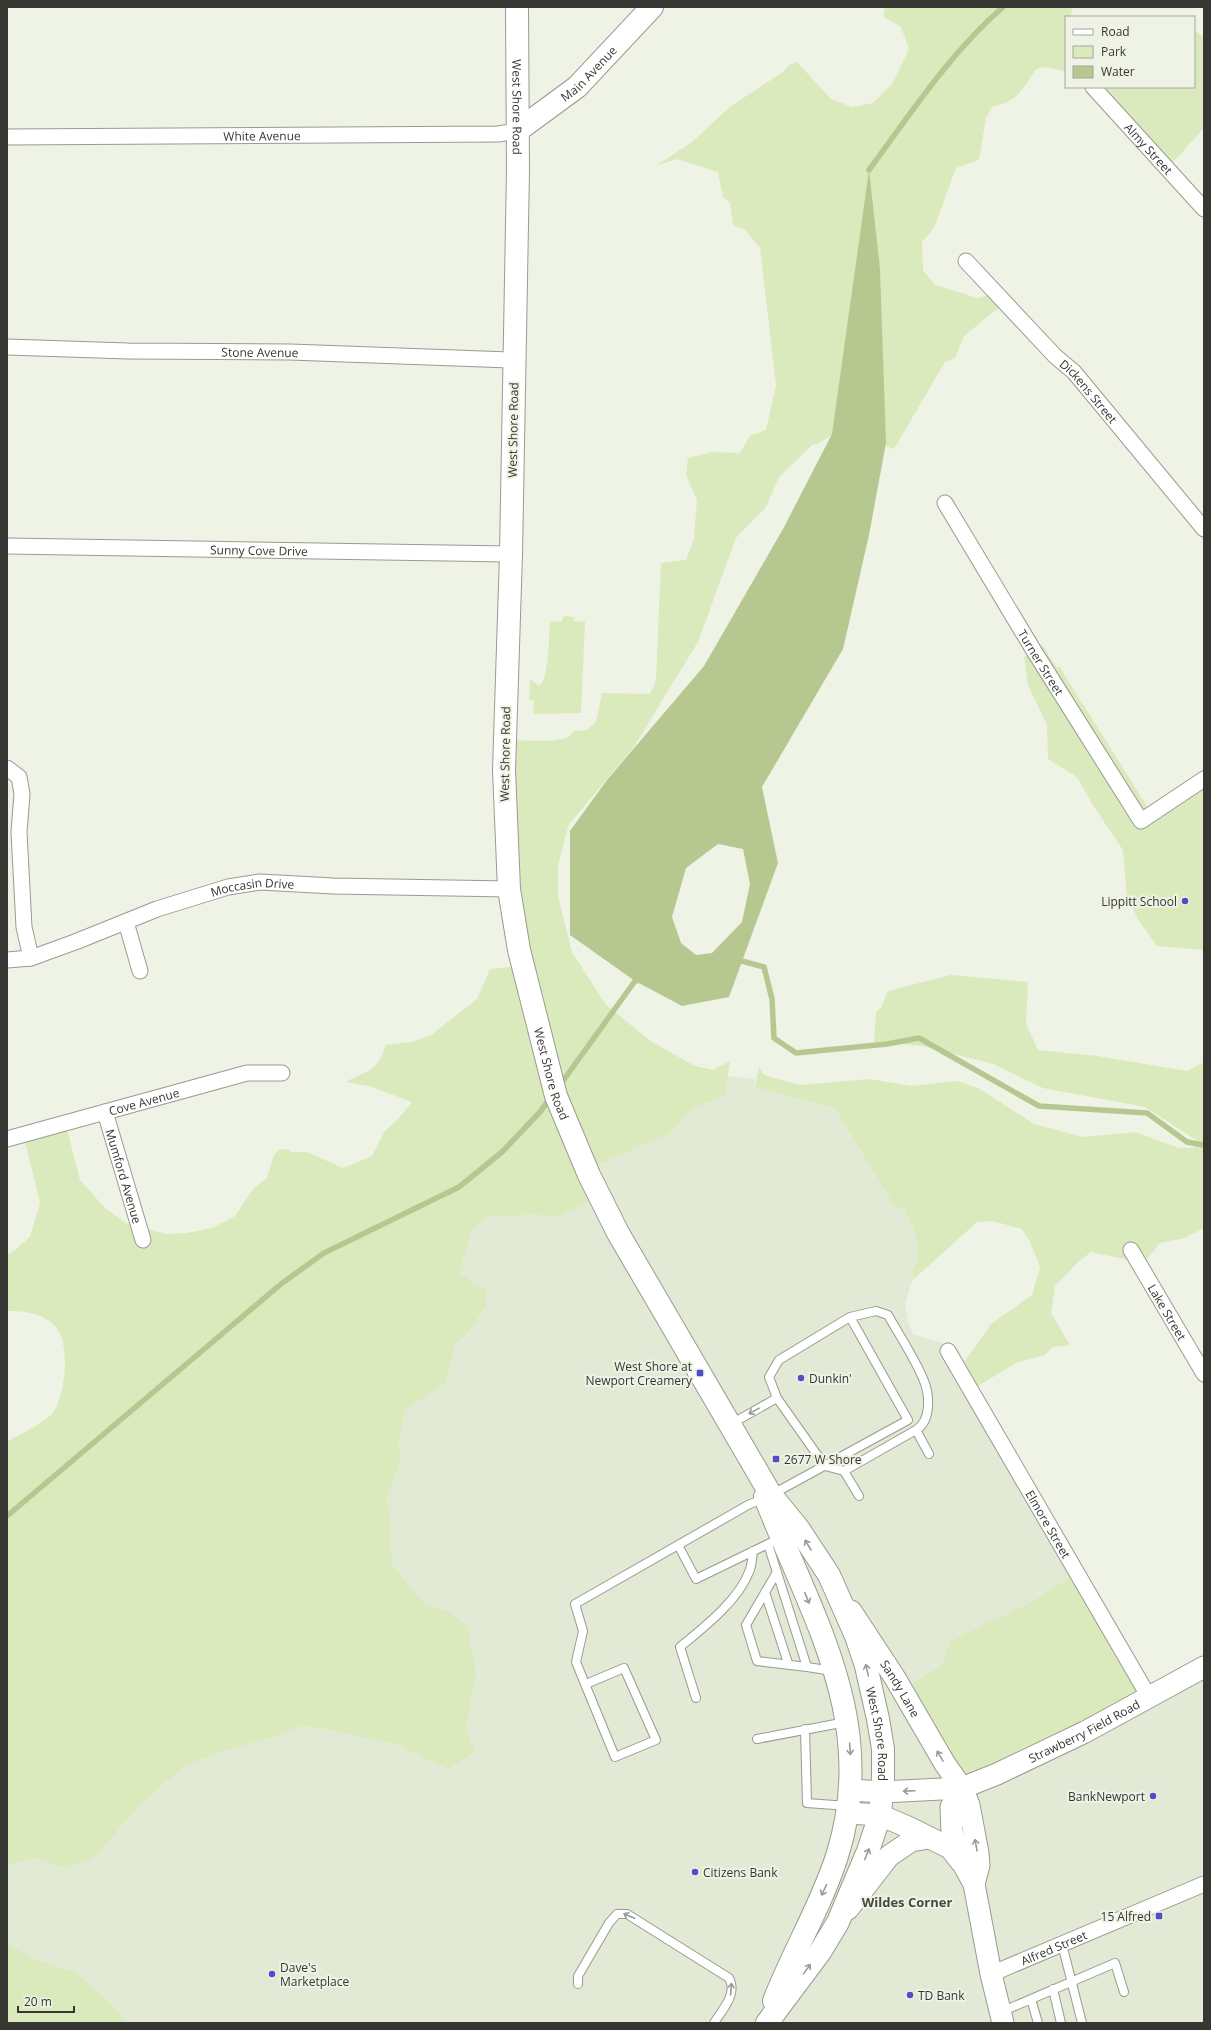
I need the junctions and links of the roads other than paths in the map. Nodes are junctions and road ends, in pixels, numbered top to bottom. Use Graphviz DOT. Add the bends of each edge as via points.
graph roads {
  1 [pos="517,7"];
  2 [pos="652,7"];
  3 [pos="1094,88"];
  4 [pos="517,131"];
  5 [pos="7,138"];
  6 [pos="1204,209"];
  7 [pos="966,261"];
  8 [pos="7,348"];
  9 [pos="513,360"];
  10 [pos="945,503"];
  11 [pos="1204,528"];
  12 [pos="7,546"];
  13 [pos="511,554"];
  14 [pos="7,768"];
  15 [pos="1204,779"];
  16 [pos="509,889"];
  17 [pos="126,922"];
  18 [pos="30,958"];
  19 [pos="7,960"];
  20 [pos="140,971"];
  21 [pos="282,1073"];
  22 [pos="105,1112"];
  23 [pos="7,1139"];
  24 [pos="143,1240"];
  25 [pos="1131,1250"];
  26 [pos="850,1317"];
  27 [pos="948,1351"];
  28 [pos="1204,1374"];
  29 [pos="777,1398"];
  30 [pos="730,1424"];
  31 [pos="916,1430"];
  32 [pos="929,1454"];
  33 [pos="825,1466"];
  34 [pos="844,1471"];
  35 [pos="768,1496"];
  36 [pos="859,1496"];
  37 [pos="774,1541"];
  38 [pos="678,1545"];
  39 [pos="753,1551"];
  40 [pos="785,1567"];
  41 [pos="836,1590"];
  42 [pos="765,1592"];
  43 [pos="788,1663"];
  44 [pos="807,1667"];
  45 [pos="1204,1667"];
  46 [pos="835,1672"];
  47 [pos="586,1684"];
  48 [pos="1149,1697"];
  49 [pos="696,1698"];
  50 [pos="847,1722"];
  51 [pos="805,1729"];
  52 [pos="757,1739"];
  53 [pos="962,1788"];
  54 [pos="882,1792"];
  55 [pos="850,1803"];
  56 [pos="880,1815"];
  57 [pos="929,1838"];
  58 [pos="963,1864"];
  59 [pos="974,1884"];
  60 [pos="1204,1884"];
  61 [pos="838,1922"];
  62 [pos="1062,1944"];
  63 [pos="991,1974"];
  64 [pos="1071,1980"];
  65 [pos="578,1984"];
  66 [pos="1053,1989"];
  67 [pos="1124,1992"];
  68 [pos="1032,1999"];
  69 [pos="1002,2018"];
  70 [pos="714,2023"];
  71 [pos="766,2023"];
  72 [pos="1038,2023"];
  73 [pos="1061,2023"];
  74 [pos="1082,2023"];
  1 -- 4 [label="main road, West Shore Road"];
  2 -- 4 [label="main road, Main Avenue" via="577,87"];
  3 -- 6 [label="street, Almy Street"];
  4 -- 5 [label="street, White Avenue" via="498,134"];
  4 -- 9 [label="main road, West Shore Road"];
  7 -- 11 [label="street, Dickens Street" via="1055,356 1074,372"];
  8 -- 9 [label="street, Stone Avenue" via="290,352"];
  9 -- 13 [label="main road, West Shore Road"];
  10 -- 15 [label="street, Turner Street" via="1141,821"];
  12 -- 13 [label="street, Sunny Cove Drive"];
  13 -- 16 [label="main road, West Shore Road" via="504,770"];
  14 -- 18 [label="street" via="19,777 22,794 19,832 24,927"];
  16 -- 17 [label="street, Moccasin Drive" via="260,882 228,887 157,909"];
  16 -- 30 [label="main road, West Shore Road" via="519,950 556,1096 576,1147 618,1233"];
  17 -- 18 [label="street, Moccasin Drive"];
  17 -- 20 [label="street"];
  18 -- 19 [label="street, Moccasin Drive"];
  21 -- 22 [label="street, Cove Avenue" via="247,1073"];
  22 -- 23 [label="street, Cove Avenue"];
  22 -- 24 [label="street, Mumford Avenue"];
  25 -- 28 [label="street, Lake Street"];
  26 -- 29 [label="lane" via="779,1360 769,1377"];
  26 -- 31 [label="lane" via="876,1312 888,1315 924,1382 927,1417"];
  26 -- 33 [label="lane" via="908,1420"];
  27 -- 48 [label="street, Elmore Street"];
  29 -- 30 [label="lane, one-way"];
  29 -- 33 [label="lane"];
  30 -- 35 [label="main road, West Shore Road" via="745,1448"];
  31 -- 32 [label="lane"];
  31 -- 34 [label="lane"];
  33 -- 34 [label="lane"];
  33 -- 35 [label="lane"];
  34 -- 36 [label="lane"];
  35 -- 37 [label="main road, West Shore Road"];
  35 -- 38 [label="lane"];
  41 -- 35 [label="main road, West Shore Road, one-way" via="798,1528"];
  37 -- 39 [label="lane"];
  37 -- 40 [label="main road, West Shore Road"];
  38 -- 39 [label="lane" via="696,1579"];
  38 -- 47 [label="lane" via="575,1604 583,1631 576,1662"];
  39 -- 49 [label="lane" via="750,1572 740,1587 714,1620 680,1647"];
  40 -- 42 [label="lane"];
  40 -- 44 [label="lane"];
  40 -- 46 [label="main road, West Shore Road, one-way" via="829,1652"];
  53 -- 41 [label="main road, Sandy Lane, one-way" via="873,1644"];
  54 -- 41 [label="main road, West Shore Road, one-way" via="883,1749 866,1666"];
  42 -- 43 [label="lane"];
  42 -- 43 [label="lane" via="746,1625 757,1661"];
  43 -- 44 [label="lane"];
  44 -- 46 [label="lane"];
  45 -- 48 [label="main road, Strawberry Field Road"];
  46 -- 50 [label="main road, West Shore Road"];
  47 -- 47 [label="lane" via="615,1757 656,1740 624,1668"];
  48 -- 53 [label="main road, Strawberry Field Road" via="1021,1763"];
  50 -- 51 [label="lane"];
  50 -- 55 [label="main road, West Shore Road, one-way"];
  51 -- 52 [label="lane"];
  51 -- 55 [label="lane" via="807,1803"];
  53 -- 54 [label="main road, one-way"];
  53 -- 58 [label="main road, Sandy Lane" via="951,1807 952,1832"];
  59 -- 53 [label="main road, Sandy Lane, one-way" via="978,1852 969,1805"];
  54 -- 55 [label="main road"];
  54 -- 56 [label="main road, West Shore Road"];
  55 -- 56 [label="main road"];
  55 -- 71 [label="main road, West Shore Road, one-way" via="828,1882 790,1960"];
  56 -- 57 [label="main road"];
  61 -- 56 [label="main road, West Shore Road, one-way"];
  57 -- 58 [label="main road" via="950,1848"];
  57 -- 61 [label="main road" via="911,1841 889,1856"];
  58 -- 59 [label="main road, Sandy Lane"];
  59 -- 63 [label="main road, Sandy Lane"];
  60 -- 62 [label="street, Alfred Street"];
  71 -- 61 [label="main road, West Shore Road, one-way" via="820,1952"];
  62 -- 63 [label="street, Alfred Street"];
  62 -- 64 [label="lane"];
  63 -- 69 [label="main road, Sandy Lane"];
  64 -- 66 [label="lane"];
  64 -- 67 [label="lane" via="1115,1963"];
  64 -- 74 [label="lane"];
  70 -- 65 [label="lane, one-way" via="730,1995 732,1988 729,1978 626,1914 617,1914 609,1923 578,1976"];
  66 -- 68 [label="lane"];
  66 -- 73 [label="lane"];
  68 -- 69 [label="lane"];
  68 -- 72 [label="lane"];
}
